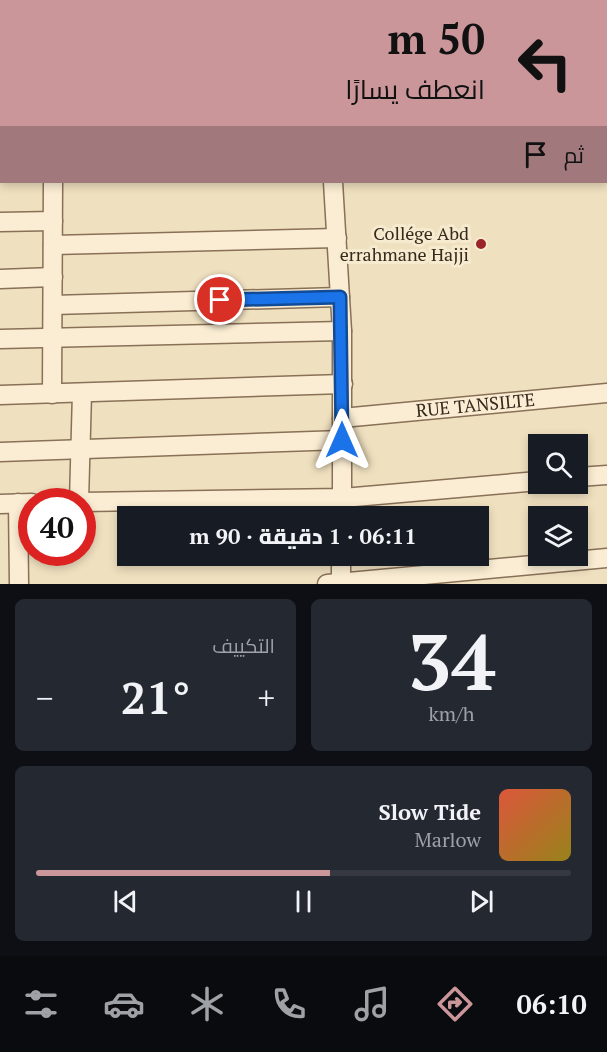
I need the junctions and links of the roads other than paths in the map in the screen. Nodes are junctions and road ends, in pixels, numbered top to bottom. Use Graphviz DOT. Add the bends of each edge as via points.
graph roads {
  1 [pos="53,183"];
  2 [pos="333,183"];
  3 [pos="53,221"];
  4 [pos="0,222"];
  5 [pos="336,238"];
  6 [pos="53,245"];
  7 [pos="53,278"];
  8 [pos="0,279"];
  9 [pos="340,297"];
  10 [pos="53,305"];
  11 [pos="342,331"];
  12 [pos="53,338"];
  13 [pos="0,339"];
  14 [pos="343,384"];
  15 [pos="82,393"];
  16 [pos="607,393"];
  17 [pos="52,394"];
  18 [pos="0,395"];
  19 [pos="342,418"];
  20 [pos="342,440"];
  21 [pos="80,449"];
  22 [pos="0,452"];
  23 [pos="607,475"];
  24 [pos="588,476"];
  25 [pos="528,482"];
  26 [pos="81,488"];
  27 [pos="96,501"];
  28 [pos="17,503"];
  29 [pos="299,506"];
  30 [pos="343,506"];
  31 [pos="350,506"];
  32 [pos="607,558"];
  33 [pos="339,566"];
  34 [pos="336,583"];
  35 [pos="19,584"];
  1 -- 3 [label="street"];
  2 -- 5 [label="street"];
  3 -- 4 [label="street"];
  3 -- 6 [label="street"];
  5 -- 6 [label="street"];
  5 -- 9 [label="street"];
  6 -- 7 [label="street"];
  7 -- 8 [label="street"];
  7 -- 10 [label="street"];
  9 -- 10 [label="street"];
  9 -- 11 [label="street"];
  10 -- 12 [label="street"];
  11 -- 12 [label="street"];
  11 -- 14 [label="street"];
  12 -- 13 [label="street"];
  12 -- 17 [label="street"];
  14 -- 15 [label="street"];
  14 -- 19 [label="street"];
  15 -- 17 [label="street"];
  15 -- 21 [label="street"];
  16 -- 19 [label="street, RUE TANSILTE"];
  17 -- 18 [label="street"];
  19 -- 20 [label="street"];
  20 -- 21 [label="street"];
  20 -- 30 [label="street"];
  21 -- 22 [label="street"];
  21 -- 26 [label="street"];
  23 -- 24 [label="street"];
  25 -- 31 [label="street"];
  27 -- 29 [label="street"];
  28 -- 35 [label="street"];
  32 -- 34 [label="street"];
  33 -- 34 [label="street"];
}
